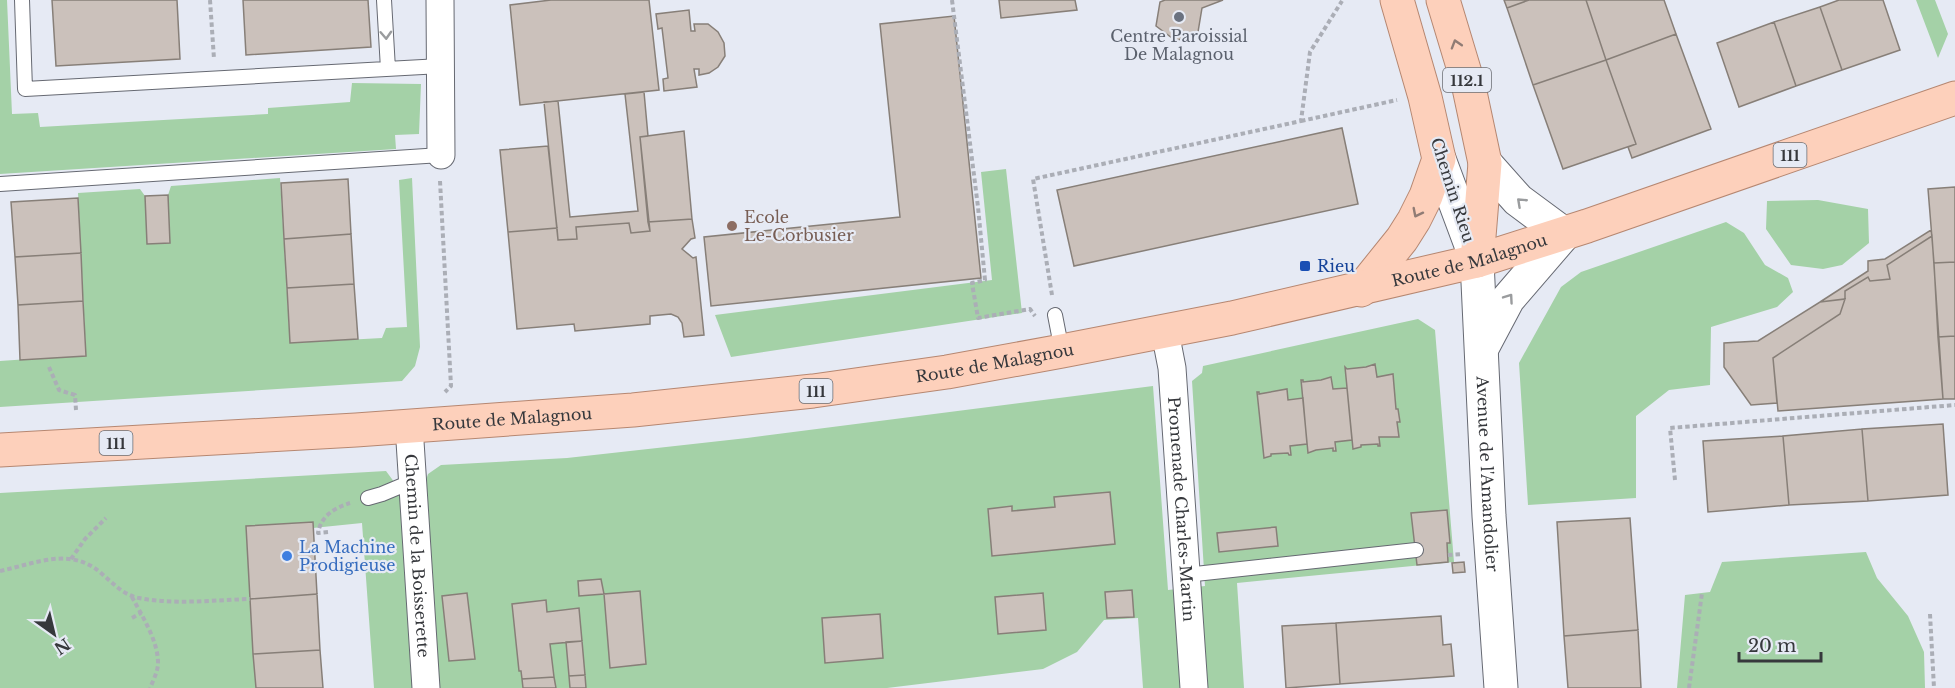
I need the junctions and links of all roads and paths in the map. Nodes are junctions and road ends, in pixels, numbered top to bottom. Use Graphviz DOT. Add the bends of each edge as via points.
graph roads {
  1 [pos="22,0"];
  2 [pos="210,0"];
  3 [pos="384,0"];
  4 [pos="440,0"];
  5 [pos="952,0"];
  6 [pos="1398,0"];
  7 [pos="1443,0"];
  8 [pos="1342,1"];
  9 [pos="441,66"];
  10 [pos="388,69"];
  11 [pos="216,79"];
  12 [pos="1406,98"];
  13 [pos="1955,98"];
  14 [pos="1301,121"];
  15 [pos="441,155"];
  16 [pos="1439,159"];
  17 [pos="1485,163"];
  18 [pos="0,184"];
  19 [pos="1564,234"];
  20 [pos="1477,261"];
  21 [pos="1361,290"];
  22 [pos="1055,315"];
  23 [pos="1037,319"];
  24 [pos="1165,332"];
  25 [pos="1481,349"];
  26 [pos="1062,351"];
  27 [pos="49,367"];
  28 [pos="442,394"];
  29 [pos="1955,405"];
  30 [pos="76,410"];
  31 [pos="409,426"];
  32 [pos="0,450"];
  33 [pos="1675,480"];
  34 [pos="413,481"];
  35 [pos="368,498"];
  36 [pos="106,518"];
  37 [pos="328,532"];
  38 [pos="1416,550"];
  39 [pos="1469,553"];
  40 [pos="1448,555"];
  41 [pos="71,559"];
  42 [pos="0,572"];
  43 [pos="1186,575"];
  44 [pos="1702,593"];
  45 [pos="132,596"];
  46 [pos="250,599"];
  47 [pos="141,613"];
  48 [pos="1930,615"];
  49 [pos="132,618"];
  50 [pos="150,688"];
  51 [pos="426,688"];
  52 [pos="1194,688"];
  53 [pos="1501,688"];
  54 [pos="1689,688"];
  55 [pos="1934,688"];
  1 -- 11 [label="lane" via="25,89"];
  2 -- 11 [label="path"];
  3 -- 10 [label="lane, one-way"];
  4 -- 9 [label="street"];
  5 -- 23 [label="path" via="985,280 972,283 978,318 1030,309"];
  6 -- 16 [label="main road, Chemin Rieu / 112.1"];
  17 -- 7 [label="main road, Chemin Rieu / 112.1, one-way" via="1468,83"];
  8 -- 14 [label="path" via="1310,52"];
  9 -- 10 [label="lane"];
  9 -- 15 [label="street"];
  10 -- 11 [label="lane"];
  12 -- 14 [label="path"];
  13 -- 19 [label="main road, Route de Malagnou / 111"];
  14 -- 22 [label="path" via="1033,179"];
  15 -- 18 [label="lane"];
  15 -- 28 [label="path" via="451,386"];
  16 -- 20 [label="main road, Chemin Rieu / 112.1"];
  16 -- 21 [label="main road, one-way" via="1414,220"];
  19 -- 17 [label="main road, one-way" via="1518,200"];
  17 -- 20 [label="main road, Chemin Rieu / 112.1"];
  19 -- 20 [label="main road, Route de Malagnou / 111"];
  25 -- 19 [label="main road, one-way" via="1508,299"];
  20 -- 21 [label="main road, Route de Malagnou / 111"];
  20 -- 25 [label="main road, Avenue de l'Amandolier"];
  21 -- 24 [label="main road, Route de Malagnou / 111"];
  22 -- 26 [label="lane"];
  24 -- 26 [label="main road, Route de Malagnou / 111"];
  24 -- 43 [label="street, Promenade Charles-Martin" via="1172,368"];
  25 -- 53 [label="main road, Avenue de l'Amandolier"];
  26 -- 31 [label="main road, Route de Malagnou / 111" via="813,391 633,410"];
  27 -- 30 [label="path" via="59,390 75,395"];
  29 -- 33 [label="path" via="1670,428"];
  31 -- 32 [label="main road, Route de Malagnou / 111"];
  31 -- 34 [label="street, Chemin de la Boisserette"];
  34 -- 35 [label="lane"];
  34 -- 51 [label="street, Chemin de la Boisserette"];
  35 -- 37 [label="path" via="344,505 327,516 318,533"];
  36 -- 41 [label="path"];
  38 -- 43 [label="lane"];
  39 -- 40 [label="path"];
  41 -- 42 [label="path" via="48,559"];
  41 -- 45 [label="path" via="92,566"];
  43 -- 52 [label="street, Promenade Charles-Martin"];
  44 -- 54 [label="path"];
  45 -- 46 [label="path" via="154,600"];
  45 -- 47 [label="path"];
  47 -- 49 [label="path"];
  47 -- 50 [label="path" via="157,653 158,668"];
  48 -- 55 [label="path"];
}
